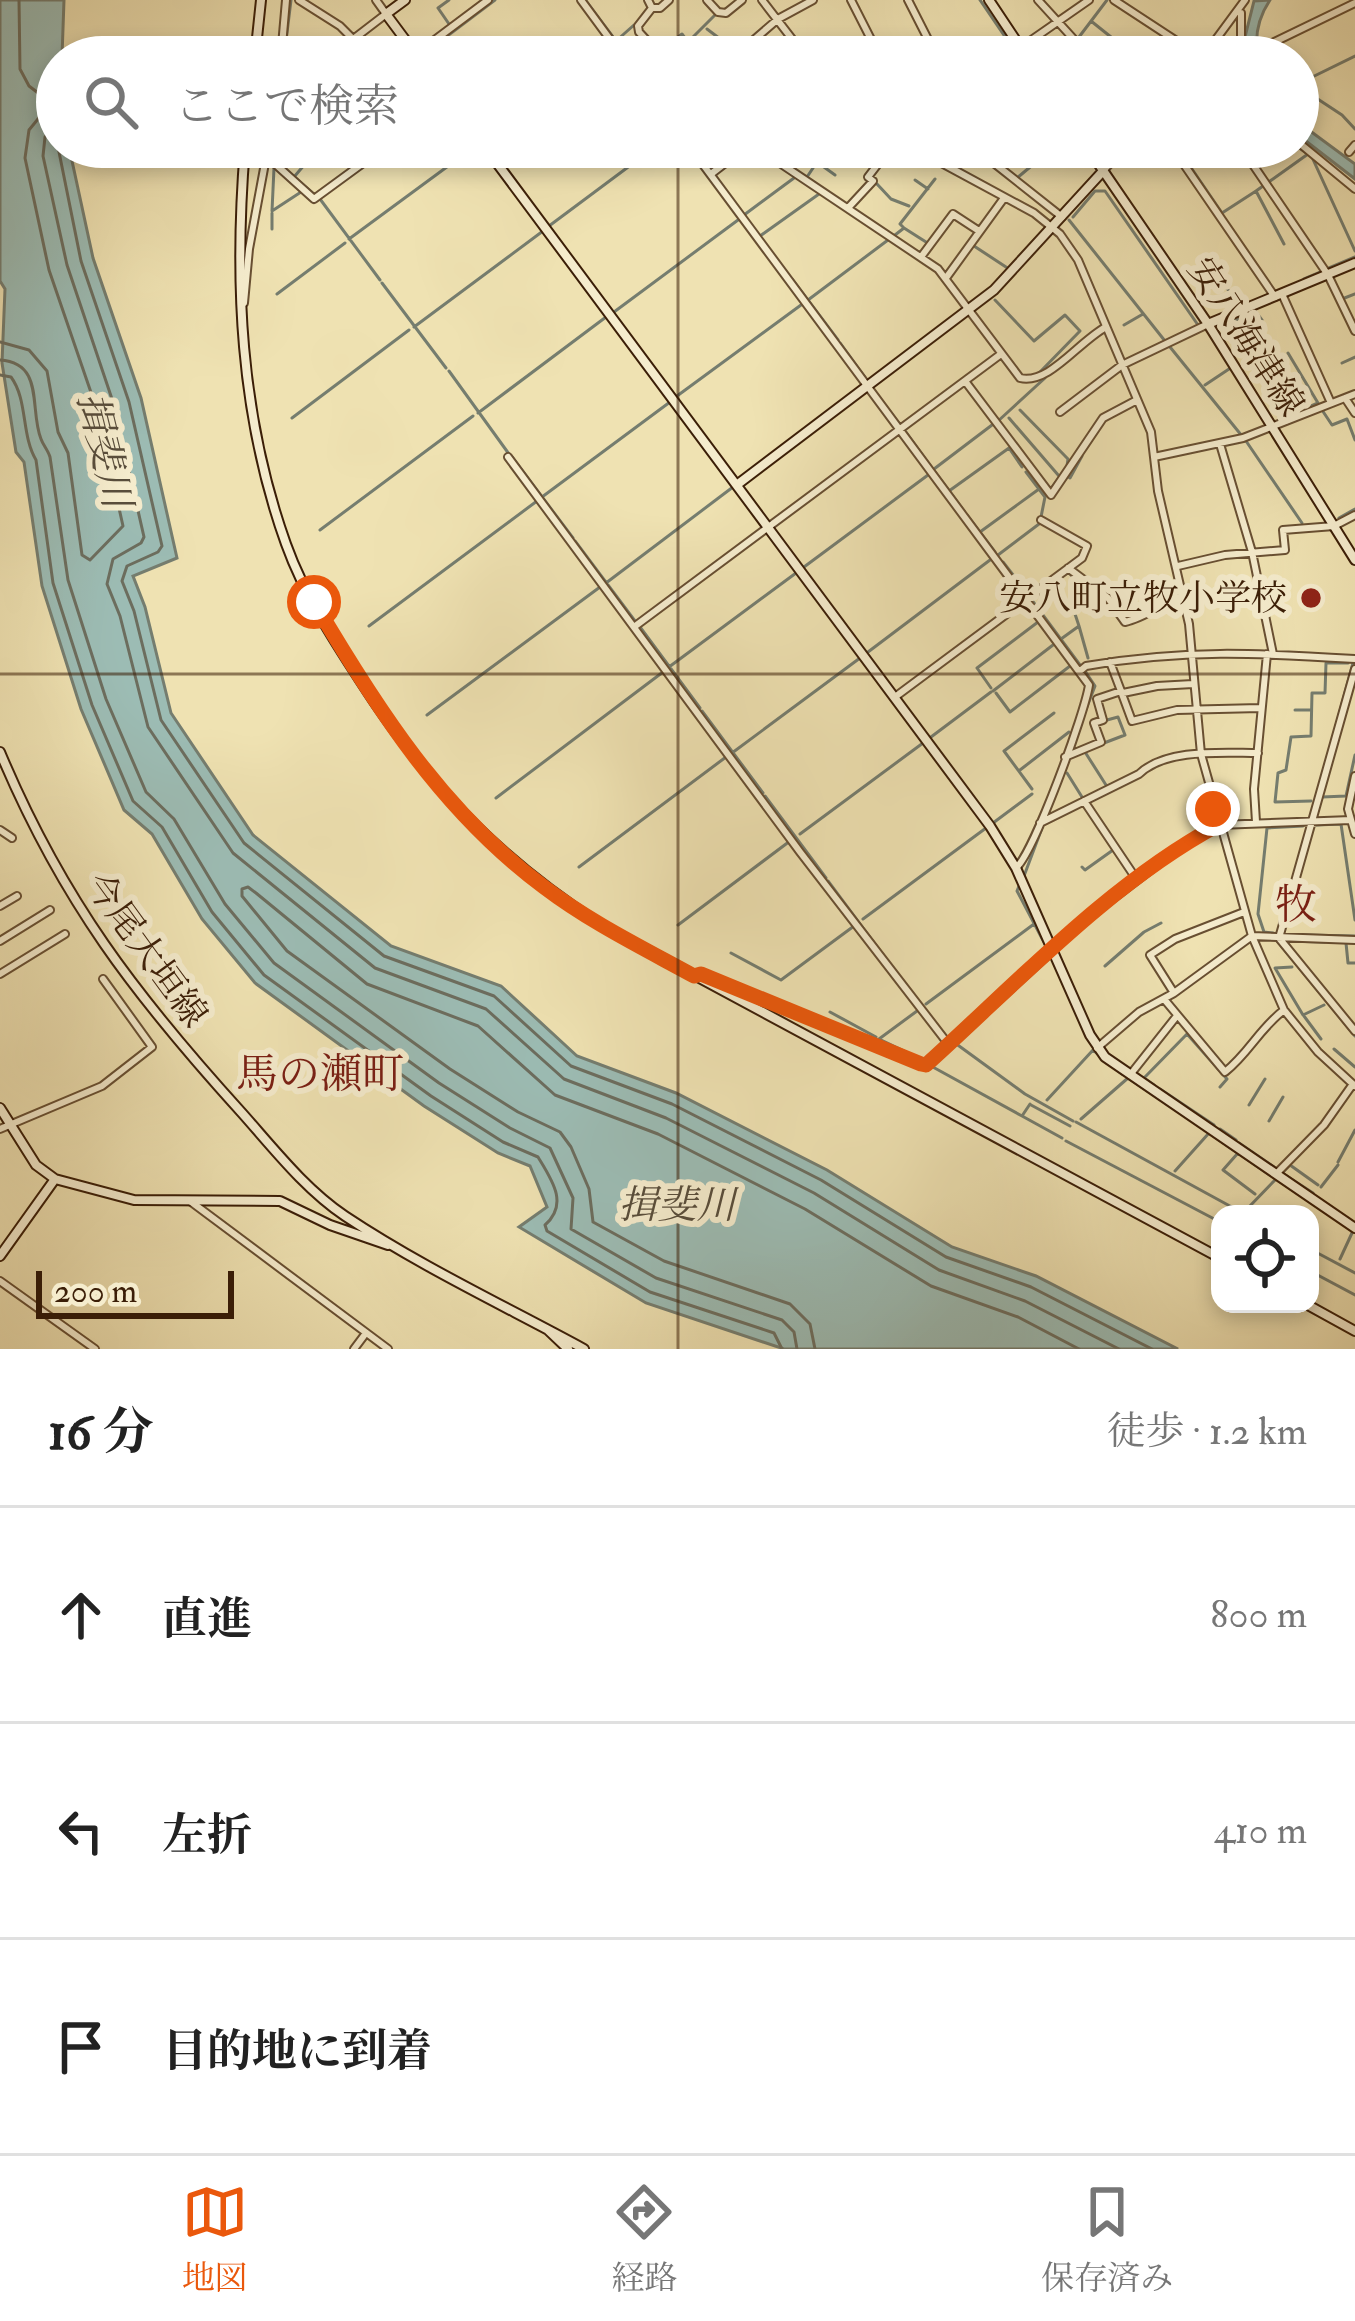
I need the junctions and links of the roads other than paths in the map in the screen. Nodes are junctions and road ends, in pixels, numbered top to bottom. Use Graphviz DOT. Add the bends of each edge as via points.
graph roads {
  1 [pos="261,0"];
  2 [pos="286,0"];
  3 [pos="299,0"];
  4 [pos="376,0"];
  5 [pos="405,0"];
  6 [pos="488,0"];
  7 [pos="582,0"];
  8 [pos="669,0"];
  9 [pos="707,0"];
  10 [pos="742,0"];
  11 [pos="762,0"];
  12 [pos="813,0"];
  13 [pos="851,0"];
  14 [pos="908,0"];
  15 [pos="989,0"];
  16 [pos="1038,0"];
  17 [pos="1089,0"];
  18 [pos="1114,0"];
  19 [pos="1243,3"];
  20 [pos="1355,3"];
  21 [pos="650,4"];
  22 [pos="386,14"];
  23 [pos="778,20"];
  24 [pos="1056,23"];
  25 [pos="257,36"];
  26 [pos="283,36"];
  27 [pos="349,36"];
  28 [pos="362,36"];
  29 [pos="402,36"];
  30 [pos="442,36"];
  31 [pos="607,36"];
  32 [pos="642,36"];
  33 [pos="759,36"];
  34 [pos="790,36"];
  35 [pos="869,36"];
  36 [pos="926,36"];
  37 [pos="1013,36"];
  38 [pos="1042,36"];
  39 [pos="1069,36"];
  40 [pos="1170,36"];
  41 [pos="1218,36"];
  42 [pos="1241,36"];
  43 [pos="1287,36"];
  44 [pos="1319,157"];
  45 [pos="244,168"];
  46 [pos="266,168"];
  47 [pos="280,168"];
  48 [pos="356,168"];
  49 [pos="501,168"];
  50 [pos="706,168"];
  51 [pos="719,168"];
  52 [pos="788,168"];
  53 [pos="875,168"];
  54 [pos="950,168"];
  55 [pos="1000,168"];
  56 [pos="1100,168"];
  57 [pos="1107,168"];
  58 [pos="1187,168"];
  59 [pos="1255,168"];
  60 [pos="1103,172"];
  61 [pos="711,174"];
  62 [pos="1355,189"];
  63 [pos="1004,198"];
  64 [pos="848,208"];
  65 [pos="1062,217"];
  66 [pos="1053,228"];
  67 [pos="979,231"];
  68 [pos="921,257"];
  69 [pos="1355,263"];
  70 [pos="1328,274"];
  71 [pos="946,278"];
  72 [pos="1278,295"];
  73 [pos="240,310"];
  74 [pos="969,310"];
  75 [pos="1208,325"];
  76 [pos="1106,327"];
  77 [pos="1355,331"];
  78 [pos="1001,354"];
  79 [pos="1122,365"];
  80 [pos="964,382"];
  81 [pos="868,386"];
  82 [pos="1355,394"];
  83 [pos="1345,398"];
  84 [pos="1137,400"];
  85 [pos="1331,404"];
  86 [pos="1060,412"];
  87 [pos="1355,413"];
  88 [pos="1273,427"];
  89 [pos="900,429"];
  90 [pos="1220,444"];
  91 [pos="508,457"];
  92 [pos="1154,457"];
  93 [pos="737,484"];
  94 [pos="1355,515"];
  95 [pos="1041,520"];
  96 [pos="1334,526"];
  97 [pos="769,527"];
  98 [pos="1252,552"];
  99 [pos="1355,560"];
  100 [pos="1178,566"];
  101 [pos="1068,568"];
  102 [pos="1184,595"];
  103 [pos="1025,599"];
  104 [pos="634,627"];
  105 [pos="1192,652"];
  106 [pos="1270,654"];
  107 [pos="1355,659"];
  108 [pos="1110,662"];
  109 [pos="1355,669"];
  110 [pos="1080,670"];
  111 [pos="1194,684"];
  112 [pos="1122,693"];
  113 [pos="896,697"];
  114 [pos="1195,708"];
  115 [pos="1262,709"];
  116 [pos="0,752"];
  117 [pos="1258,753"];
  118 [pos="1201,754"];
  119 [pos="1065,757"];
  120 [pos="1355,776"];
  121 [pos="1084,801"];
  122 [pos="1314,820"];
  123 [pos="1351,820"];
  124 [pos="1040,823"];
  125 [pos="1256,823"];
  126 [pos="1218,825"];
  127 [pos="0,830"];
  128 [pos="1355,834"];
  129 [pos="12,838"];
  130 [pos="1016,868"];
  131 [pos="1137,880"];
  132 [pos="17,896"];
  133 [pos="0,906"];
  134 [pos="50,910"];
  135 [pos="1244,912"];
  136 [pos="65,934"];
  137 [pos="1252,936"];
  138 [pos="1279,938"];
  139 [pos="1355,940"];
  140 [pos="0,941"];
  141 [pos="1052,951"];
  142 [pos="0,974"];
  143 [pos="694,976"];
  144 [pos="104,980"];
  145 [pos="1174,993"];
  146 [pos="1164,999"];
  147 [pos="1284,1010"];
  148 [pos="1176,1017"];
  149 [pos="1355,1031"];
  150 [pos="949,1045"];
  151 [pos="1097,1048"];
  152 [pos="1130,1075"];
  153 [pos="1354,1085"];
  154 [pos="0,1108"];
  155 [pos="10,1124"];
  156 [pos="0,1129"];
  157 [pos="1276,1174"];
  158 [pos="55,1179"];
  159 [pos="190,1201"];
  160 [pos="1355,1228"];
  161 [pos="393,1244"];
  162 [pos="1211,1253"];
  163 [pos="0,1256"];
  164 [pos="0,1281"];
  165 [pos="1319,1311"];
  166 [pos="547,1329"];
  167 [pos="1355,1331"];
  168 [pos="366,1333"];
  169 [pos="95,1349"];
  170 [pos="354,1349"];
  171 [pos="388,1349"];
  172 [pos="568,1349"];
  173 [pos="584,1349"];
  1 -- 25 [label="street"];
  2 -- 26 [label="street"];
  3 -- 27 [label="street"];
  4 -- 22 [label="street"];
  5 -- 22 [label="street"];
  6 -- 30 [label="street"];
  7 -- 31 [label="street"];
  8 -- 21 [label="street"];
  9 -- 10 [label="street" via="726,13"];
  11 -- 23 [label="street"];
  12 -- 23 [label="street"];
  13 -- 35 [label="street"];
  14 -- 36 [label="street"];
  15 -- 37 [label="street"];
  16 -- 24 [label="street"];
  17 -- 24 [label="street"];
  18 -- 40 [label="street"];
  19 -- 41 [label="street"];
  19 -- 42 [label="street"];
  20 -- 43 [label="street"];
  21 -- 32 [label="street" via="638,26"];
  22 -- 28 [label="street"];
  22 -- 29 [label="street"];
  23 -- 33 [label="street"];
  23 -- 34 [label="street"];
  24 -- 38 [label="street"];
  24 -- 39 [label="street"];
  44 -- 62 [label="street"];
  45 -- 73 [label="street"];
  46 -- 73 [label="street"];
  47 -- 48 [label="street" via="314,199"];
  49 -- 93 [label="street"];
  50 -- 61 [label="street"];
  51 -- 61 [label="street"];
  52 -- 64 [label="street"];
  53 -- 64 [label="street" via="873,182"];
  54 -- 63 [label="street"];
  55 -- 65 [label="street"];
  56 -- 60 [label="street, 安八海津線"];
  57 -- 60 [label="street"];
  58 -- 72 [label="street"];
  59 -- 70 [label="street"];
  60 -- 65 [label="street"];
  60 -- 75 [label="street, 安八海津線"];
  61 -- 81 [label="street"];
  63 -- 66 [label="street"];
  63 -- 67 [label="street"];
  64 -- 68 [label="street"];
  65 -- 66 [label="street"];
  66 -- 74 [label="street"];
  66 -- 76 [label="street" via="1078,260"];
  67 -- 68 [label="street" via="953,214"];
  67 -- 71 [label="street"];
  68 -- 71 [label="street"];
  69 -- 70 [label="street"];
  70 -- 72 [label="street"];
  70 -- 77 [label="street"];
  71 -- 74 [label="street"];
  72 -- 75 [label="street"];
  72 -- 85 [label="street"];
  73 -- 143 [label="street" via="256,431 287,548 393,729 446,797 518,868"];
  74 -- 78 [label="street"];
  74 -- 81 [label="street"];
  75 -- 79 [label="street"];
  75 -- 88 [label="street, 安八海津線"];
  76 -- 78 [label="street" via="1037,380 1020,378"];
  76 -- 79 [label="street"];
  78 -- 80 [label="street"];
  79 -- 84 [label="street"];
  79 -- 86 [label="street"];
  80 -- 84 [label="street" via="1051,495 1103,418"];
  80 -- 89 [label="street"];
  81 -- 89 [label="street"];
  81 -- 93 [label="street"];
  82 -- 83 [label="street"];
  83 -- 85 [label="street"];
  83 -- 87 [label="street"];
  84 -- 92 [label="street"];
  85 -- 88 [label="street"];
  88 -- 90 [label="street"];
  88 -- 96 [label="street, 安八海津線"];
  89 -- 97 [label="street"];
  89 -- 103 [label="street"];
  90 -- 92 [label="street"];
  90 -- 98 [label="street"];
  91 -- 104 [label="street"];
  92 -- 100 [label="street"];
  93 -- 97 [label="street"];
  94 -- 96 [label="street"];
  95 -- 101 [label="street" via="1088,546"];
  96 -- 98 [label="street" via="1283,530 1285,550"];
  96 -- 99 [label="street, 安八海津線"];
  97 -- 104 [label="street"];
  97 -- 113 [label="street"];
  98 -- 100 [label="street"];
  98 -- 106 [label="street"];
  100 -- 102 [label="street"];
  101 -- 102 [label="street" via="1125,622"];
  101 -- 103 [label="street"];
  102 -- 105 [label="street"];
  103 -- 110 [label="street"];
  103 -- 113 [label="street"];
  104 -- 150 [label="street"];
  105 -- 106 [label="street"];
  105 -- 108 [label="street"];
  105 -- 111 [label="street"];
  106 -- 107 [label="street"];
  106 -- 115 [label="street"];
  108 -- 110 [label="street"];
  108 -- 112 [label="street"];
  109 -- 122 [label="street"];
  110 -- 119 [label="street" via="1088,693"];
  111 -- 112 [label="street"];
  111 -- 114 [label="street"];
  112 -- 114 [label="street" via="1132,721"];
  112 -- 119 [label="street" via="1097,699 1101,742"];
  113 -- 130 [label="street"];
  114 -- 115 [label="street"];
  114 -- 118 [label="street"];
  115 -- 117 [label="street"];
  116 -- 161 [label="street, 今尾大垣線" via="66,886 144,1002 305,1182"];
  117 -- 118 [label="street"];
  117 -- 125 [label="street"];
  118 -- 121 [label="street" via="1150,764"];
  118 -- 126 [label="street"];
  119 -- 124 [label="street"];
  120 -- 123 [label="street"];
  121 -- 124 [label="street"];
  121 -- 131 [label="street"];
  122 -- 123 [label="street"];
  122 -- 125 [label="street"];
  122 -- 138 [label="street"];
  123 -- 128 [label="street"];
  124 -- 130 [label="street"];
  125 -- 126 [label="street"];
  126 -- 131 [label="street"];
  126 -- 135 [label="street"];
  127 -- 129 [label="street"];
  130 -- 141 [label="street"];
  131 -- 141 [label="street"];
  132 -- 133 [label="street"];
  134 -- 140 [label="street"];
  135 -- 137 [label="street"];
  135 -- 145 [label="street" via="1150,955"];
  136 -- 142 [label="street"];
  137 -- 138 [label="street"];
  137 -- 145 [label="street"];
  137 -- 147 [label="street"];
  138 -- 139 [label="street"];
  138 -- 149 [label="street"];
  141 -- 150 [label="street"];
  141 -- 151 [label="street"];
  143 -- 150 [label="street" via="921,1064"];
  143 -- 162 [label="street"];
  144 -- 155 [label="street" via="152,1047 101,1086"];
  145 -- 146 [label="street"];
  146 -- 148 [label="street"];
  146 -- 151 [label="street"];
  147 -- 148 [label="street" via="1226,1072"];
  147 -- 153 [label="street"];
  148 -- 152 [label="street"];
  151 -- 152 [label="street"];
  152 -- 157 [label="street"];
  153 -- 157 [label="street"];
  154 -- 155 [label="street"];
  155 -- 156 [label="street"];
  155 -- 158 [label="street"];
  157 -- 160 [label="street"];
  158 -- 159 [label="street" via="134,1200"];
  158 -- 163 [label="street"];
  159 -- 161 [label="street" via="280,1201"];
  159 -- 168 [label="street"];
  161 -- 166 [label="street, 今尾大垣線"];
  164 -- 169 [label="street"];
  165 -- 167 [label="street"];
  166 -- 172 [label="street"];
  166 -- 173 [label="street, 今尾大垣線"];
  168 -- 170 [label="street"];
  168 -- 171 [label="street"];
}
